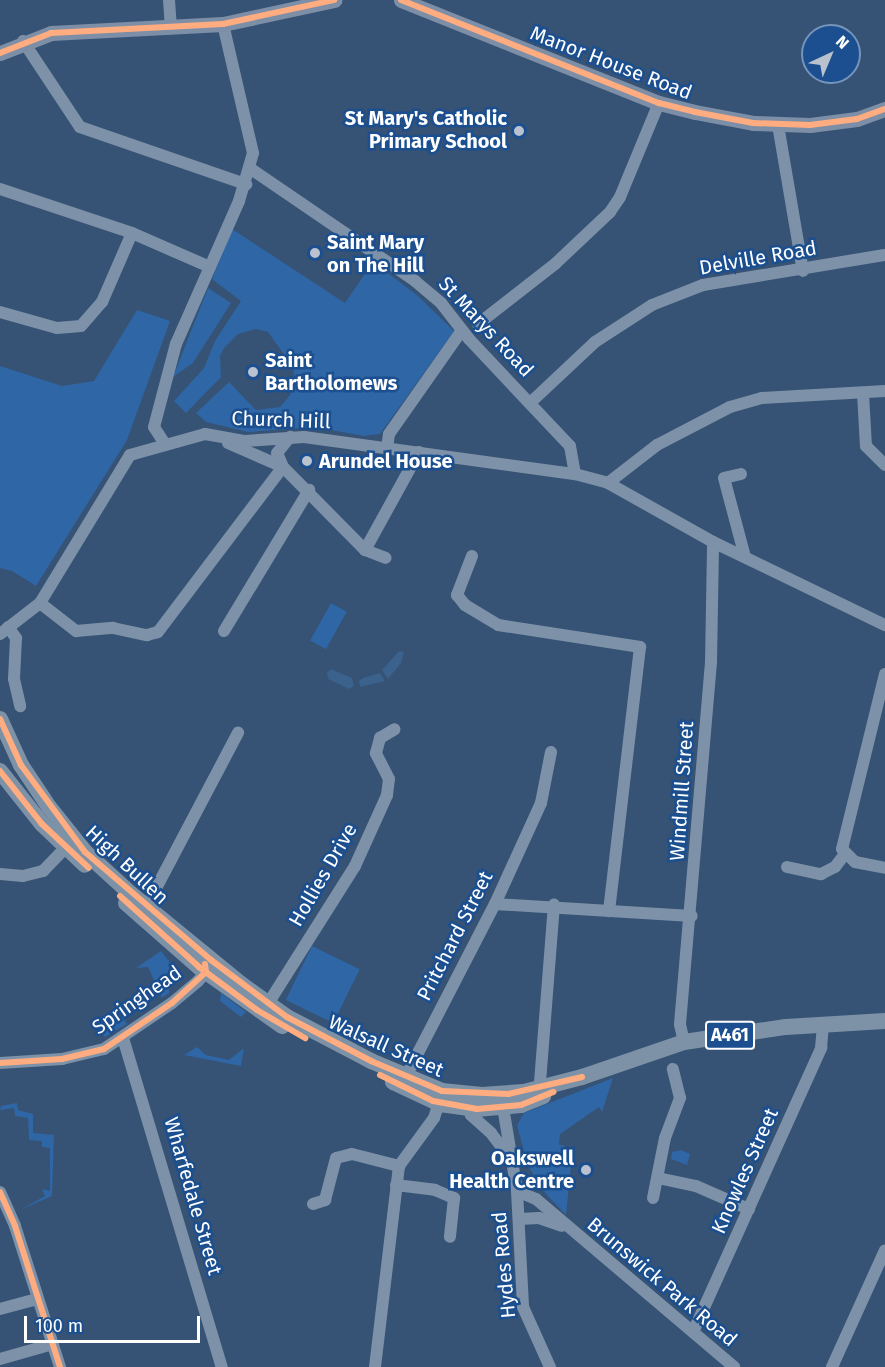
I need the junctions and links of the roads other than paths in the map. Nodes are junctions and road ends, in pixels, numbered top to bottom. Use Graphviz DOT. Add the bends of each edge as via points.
graph roads {
  1 [pos="169,0"];
  2 [pos="334,0"];
  3 [pos="401,0"];
  4 [pos="224,24"];
  5 [pos="171,28"];
  6 [pos="23,41"];
  7 [pos="0,52"];
  8 [pos="659,103"];
  9 [pos="885,109"];
  10 [pos="778,125"];
  11 [pos="251,169"];
  12 [pos="246,184"];
  13 [pos="0,189"];
  14 [pos="132,233"];
  15 [pos="885,255"];
  16 [pos="210,267"];
  17 [pos="803,270"];
  18 [pos="0,312"];
  19 [pos="478,324"];
  20 [pos="462,330"];
  21 [pos="885,391"];
  22 [pos="863,393"];
  23 [pos="530,403"];
  24 [pos="205,434"];
  25 [pos="290,437"];
  26 [pos="165,444"];
  27 [pos="387,448"];
  28 [pos="419,452"];
  29 [pos="885,465"];
  30 [pos="283,467"];
  31 [pos="575,474"];
  32 [pos="741,474"];
  33 [pos="608,483"];
  34 [pos="309,490"];
  35 [pos="713,542"];
  36 [pos="365,550"];
  37 [pos="472,556"];
  38 [pos="745,557"];
  39 [pos="386,558"];
  40 [pos="40,603"];
  41 [pos="885,625"];
  42 [pos="3,631"];
  43 [pos="224,631"];
  44 [pos="885,674"];
  45 [pos="20,706"];
  46 [pos="0,719"];
  47 [pos="395,729"];
  48 [pos="238,733"];
  49 [pos="551,752"];
  50 [pos="0,771"];
  51 [pos="30,778"];
  52 [pos="65,848"];
  53 [pos="844,855"];
  54 [pos="787,867"];
  55 [pos="885,868"];
  56 [pos="0,874"];
  57 [pos="495,904"];
  58 [pos="554,905"];
  59 [pos="609,911"];
  60 [pos="145,912"];
  61 [pos="692,916"];
  62 [pos="208,966"];
  63 [pos="265,1009"];
  64 [pos="885,1021"];
  65 [pos="823,1024"];
  66 [pos="123,1038"];
  67 [pos="684,1042"];
  68 [pos="0,1063"];
  69 [pos="673,1069"];
  70 [pos="403,1081"];
  71 [pos="542,1092"];
  72 [pos="441,1097"];
  73 [pos="465,1101"];
  74 [pos="501,1101"];
  75 [pos="512,1161"];
  76 [pos="399,1166"];
  77 [pos="658,1178"];
  78 [pos="396,1185"];
  79 [pos="517,1191"];
  80 [pos="0,1192"];
  81 [pos="653,1198"];
  82 [pos="313,1204"];
  83 [pos="749,1209"];
  84 [pos="519,1218"];
  85 [pos="566,1227"];
  86 [pos="450,1237"];
  87 [pos="885,1250"];
  88 [pos="38,1299"];
  89 [pos="0,1309"];
  90 [pos="693,1332"];
  91 [pos="53,1344"];
  92 [pos="0,1359"];
  93 [pos="60,1367"];
  94 [pos="222,1367"];
  95 [pos="375,1367"];
  96 [pos="550,1367"];
  97 [pos="734,1367"];
  98 [pos="832,1367"];
  1 -- 5 [label="street"];
  2 -- 4 [label="main road"];
  3 -- 8 [label="main road, Manor House Road"];
  4 -- 5 [label="main road"];
  4 -- 11 [label="street" via="251,140"];
  5 -- 6 [label="main road" via="51,33"];
  6 -- 7 [label="main road"];
  6 -- 12 [label="street" via="80,127"];
  8 -- 10 [label="main road, Manor House Road" via="730,120"];
  8 -- 19 [label="street" via="610,212 555,264"];
  9 -- 10 [label="main road, Manor House Road" via="833,123"];
  10 -- 17 [label="street"];
  11 -- 12 [label="street"];
  11 -- 20 [label="street, St Marys Road" via="415,280 441,303"];
  12 -- 16 [label="street"];
  13 -- 14 [label="street"];
  14 -- 16 [label="street"];
  14 -- 18 [label="street" via="102,302 81,326 57,328"];
  15 -- 17 [label="street, Delville Road"];
  16 -- 26 [label="street" via="176,344 164,385 154,427"];
  17 -- 23 [label="street, Delville Road" via="703,285 652,305 595,342"];
  20 -- 23 [label="street, St Marys Road"];
  20 -- 27 [label="street" via="389,434"];
  21 -- 22 [label="street"];
  22 -- 29 [label="street" via="866,446"];
  22 -- 33 [label="street" via="762,398 730,407 657,445"];
  23 -- 31 [label="street, St Marys Road" via="570,446"];
  24 -- 25 [label="street, Church Hill" via="245,441"];
  24 -- 26 [label="street, Church Hill"];
  24 -- 30 [label="street"];
  25 -- 27 [label="street, Church Hill"];
  25 -- 30 [label="street" via="277,453"];
  26 -- 40 [label="street, Church Hill" via="130,455"];
  27 -- 28 [label="street, Church Hill"];
  28 -- 31 [label="street, Church Hill"];
  28 -- 36 [label="street"];
  30 -- 34 [label="street"];
  30 -- 40 [label="street" via="158,632 147,635 113,628 76,632"];
  31 -- 33 [label="street, Church Hill"];
  32 -- 38 [label="street" via="724,478"];
  33 -- 35 [label="street, Church Hill"];
  34 -- 36 [label="street"];
  34 -- 43 [label="street"];
  35 -- 38 [label="street, Church Hill"];
  35 -- 61 [label="street, Windmill Street" via="711,662"];
  36 -- 39 [label="street"];
  37 -- 59 [label="street" via="457,595 465,605 498,625 639,647"];
  38 -- 41 [label="street, Church Hill"];
  40 -- 42 [label="street, Church Hill"];
  42 -- 45 [label="street, Church Hill" via="16,638 14,679"];
  44 -- 53 [label="street" via="842,849"];
  46 -- 51 [label="highway, High Bullen"];
  47 -- 63 [label="street, Hollies Drive" via="380,738 376,753 389,779 387,795 355,866"];
  48 -- 60 [label="street"];
  49 -- 57 [label="street, Pritchard Street" via="541,803"];
  50 -- 52 [label="highway, High Bullen" via="16,796"];
  51 -- 52 [label="street" via="34,796 67,838"];
  51 -- 60 [label="highway, High Bullen" via="85,852"];
  52 -- 56 [label="street" via="38,873"];
  52 -- 60 [label="highway, High Bullen"];
  53 -- 54 [label="street" via="835,867 821,874"];
  53 -- 55 [label="street" via="855,862"];
  57 -- 58 [label="street"];
  57 -- 70 [label="street, Pritchard Street"];
  58 -- 59 [label="street"];
  58 -- 71 [label="street"];
  59 -- 61 [label="street"];
  60 -- 62 [label="highway, High Bullen"];
  61 -- 67 [label="street, Windmill Street" via="680,1024"];
  62 -- 63 [label="highway, Walsall Street"];
  62 -- 66 [label="street, Springhead" via="172,1003"];
  63 -- 70 [label="highway, Walsall Street"];
  63 -- 70 [label="highway, Walsall Street" via="303,1038"];
  64 -- 65 [label="highway, Walsall Street / A461"];
  65 -- 67 [label="highway, Walsall Street / A461"];
  65 -- 83 [label="street, Knowles Street" via="821,1048"];
  66 -- 68 [label="street, Springhead" via="79,1057"];
  66 -- 94 [label="street, Wharfedale Street"];
  67 -- 71 [label="highway, Walsall Street / A461"];
  69 -- 77 [label="street" via="680,1098 665,1138"];
  70 -- 72 [label="highway, Walsall Street"];
  71 -- 74 [label="highway, Walsall Street"];
  72 -- 73 [label="highway, Walsall Street"];
  72 -- 76 [label="street"];
  73 -- 74 [label="highway, Walsall Street"];
  73 -- 75 [label="street"];
  74 -- 75 [label="street"];
  75 -- 79 [label="street"];
  76 -- 78 [label="street"];
  76 -- 82 [label="street" via="352,1154 336,1158 325,1200"];
  77 -- 81 [label="street"];
  77 -- 83 [label="street" via="696,1186"];
  78 -- 86 [label="street" via="435,1190 454,1198"];
  78 -- 95 [label="street"];
  79 -- 84 [label="street, Hydes Road"];
  79 -- 85 [label="street, Brunswick Park Road" via="536,1199"];
  80 -- 88 [label="street"];
  83 -- 90 [label="street, Knowles Street"];
  84 -- 85 [label="street, Brunswick Park Road" via="539,1218"];
  84 -- 96 [label="street, Hydes Road" via="523,1307"];
  85 -- 90 [label="street, Brunswick Park Road"];
  87 -- 98 [label="street"];
  88 -- 89 [label="street"];
  88 -- 91 [label="street"];
  90 -- 97 [label="street, Brunswick Park Road"];
  91 -- 92 [label="street"];
  91 -- 93 [label="street"];
}
